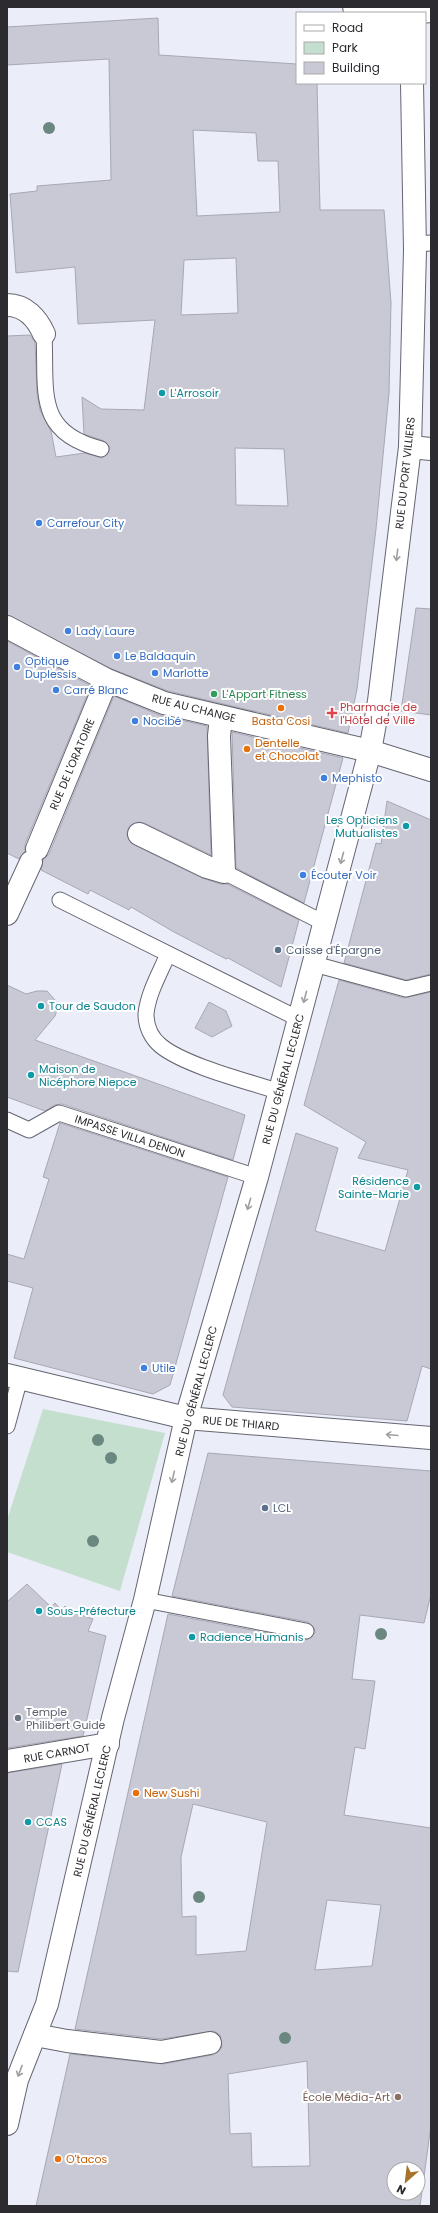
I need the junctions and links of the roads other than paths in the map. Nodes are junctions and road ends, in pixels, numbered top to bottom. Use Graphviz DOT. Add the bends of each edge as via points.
graph roads {
  1 [pos="354,7"];
  2 [pos="431,11"];
  3 [pos="401,12"];
  4 [pos="420,12"];
  5 [pos="412,84"];
  6 [pos="423,243"];
  7 [pos="7,305"];
  8 [pos="44,334"];
  9 [pos="420,448"];
  10 [pos="101,449"];
  11 [pos="7,627"];
  12 [pos="108,680"];
  13 [pos="221,717"];
  14 [pos="370,751"];
  15 [pos="431,770"];
  16 [pos="139,834"];
  17 [pos="224,872"];
  18 [pos="60,900"];
  19 [pos="8,911"];
  20 [pos="324,923"];
  21 [pos="168,954"];
  22 [pos="314,964"];
  23 [pos="431,983"];
  24 [pos="299,1019"];
  25 [pos="280,1092"];
  26 [pos="7,1120"];
  27 [pos="257,1177"];
  28 [pos="14,1377"];
  29 [pos="186,1418"];
  30 [pos="7,1426"];
  31 [pos="431,1438"];
  32 [pos="144,1600"];
  33 [pos="306,1631"];
  34 [pos="108,1744"];
  35 [pos="7,1761"];
  36 [pos="35,2035"];
  37 [pos="210,2043"];
  38 [pos="7,2124"];
  1 -- 3 [label="main road"];
  2 -- 4 [label="main road"];
  5 -- 6 [label="main road, RUE DU PORT VILLIERS" via="414,193"];
  6 -- 9 [label="main road, RUE DU PORT VILLIERS"];
  7 -- 8 [label="main road" via="27,311 38,322"];
  8 -- 10 [label="lane" via="48,405 53,421 65,435 82,444"];
  9 -- 14 [label="main road, RUE DU PORT VILLIERS, one-way"];
  11 -- 12 [label="main road, RUE AU CHANGE"];
  12 -- 13 [label="main road, RUE AU CHANGE" via="164,703"];
  12 -- 19 [label="main road, RUE DE L'ORATOIRE"];
  13 -- 14 [label="main road, RUE AU CHANGE"];
  13 -- 17 [label="main road" via="219,736"];
  14 -- 15 [label="main road, RUE AU CHANGE"];
  14 -- 20 [label="main road, RUE DU GÉNÉRAL LECLERC, one-way"];
  16 -- 17 [label="main road" via="207,867"];
  17 -- 20 [label="lane"];
  18 -- 21 [label="lane"];
  20 -- 22 [label="main road, RUE DU GÉNÉRAL LECLERC"];
  21 -- 24 [label="lane"];
  21 -- 25 [label="lane" via="148,999 146,1015 148,1028 153,1037 176,1056"];
  22 -- 23 [label="lane" via="406,989"];
  22 -- 24 [label="main road, RUE DU GÉNÉRAL LECLERC, one-way"];
  24 -- 25 [label="main road, RUE DU GÉNÉRAL LECLERC"];
  25 -- 27 [label="main road, RUE DU GÉNÉRAL LECLERC"];
  26 -- 27 [label="lane, IMPASSE VILLA DENON" via="29,1130 60,1113"];
  27 -- 29 [label="main road, RUE DU GÉNÉRAL LECLERC, one-way"];
  28 -- 29 [label="main road, RUE DE THIARD"];
  28 -- 30 [label="lane"];
  31 -- 29 [label="main road, RUE DE THIARD, one-way"];
  29 -- 32 [label="main road, RUE DU GÉNÉRAL LECLERC, one-way"];
  32 -- 33 [label="lane"];
  32 -- 34 [label="main road, RUE DU GÉNÉRAL LECLERC"];
  34 -- 35 [label="main road, RUE CARNOT"];
  34 -- 36 [label="main road, RUE DU GÉNÉRAL LECLERC" via="47,2004"];
  36 -- 37 [label="main road" via="161,2052"];
  36 -- 38 [label="main road, RUE DU GÉNÉRAL LECLERC, one-way" via="17,2080"];
}
